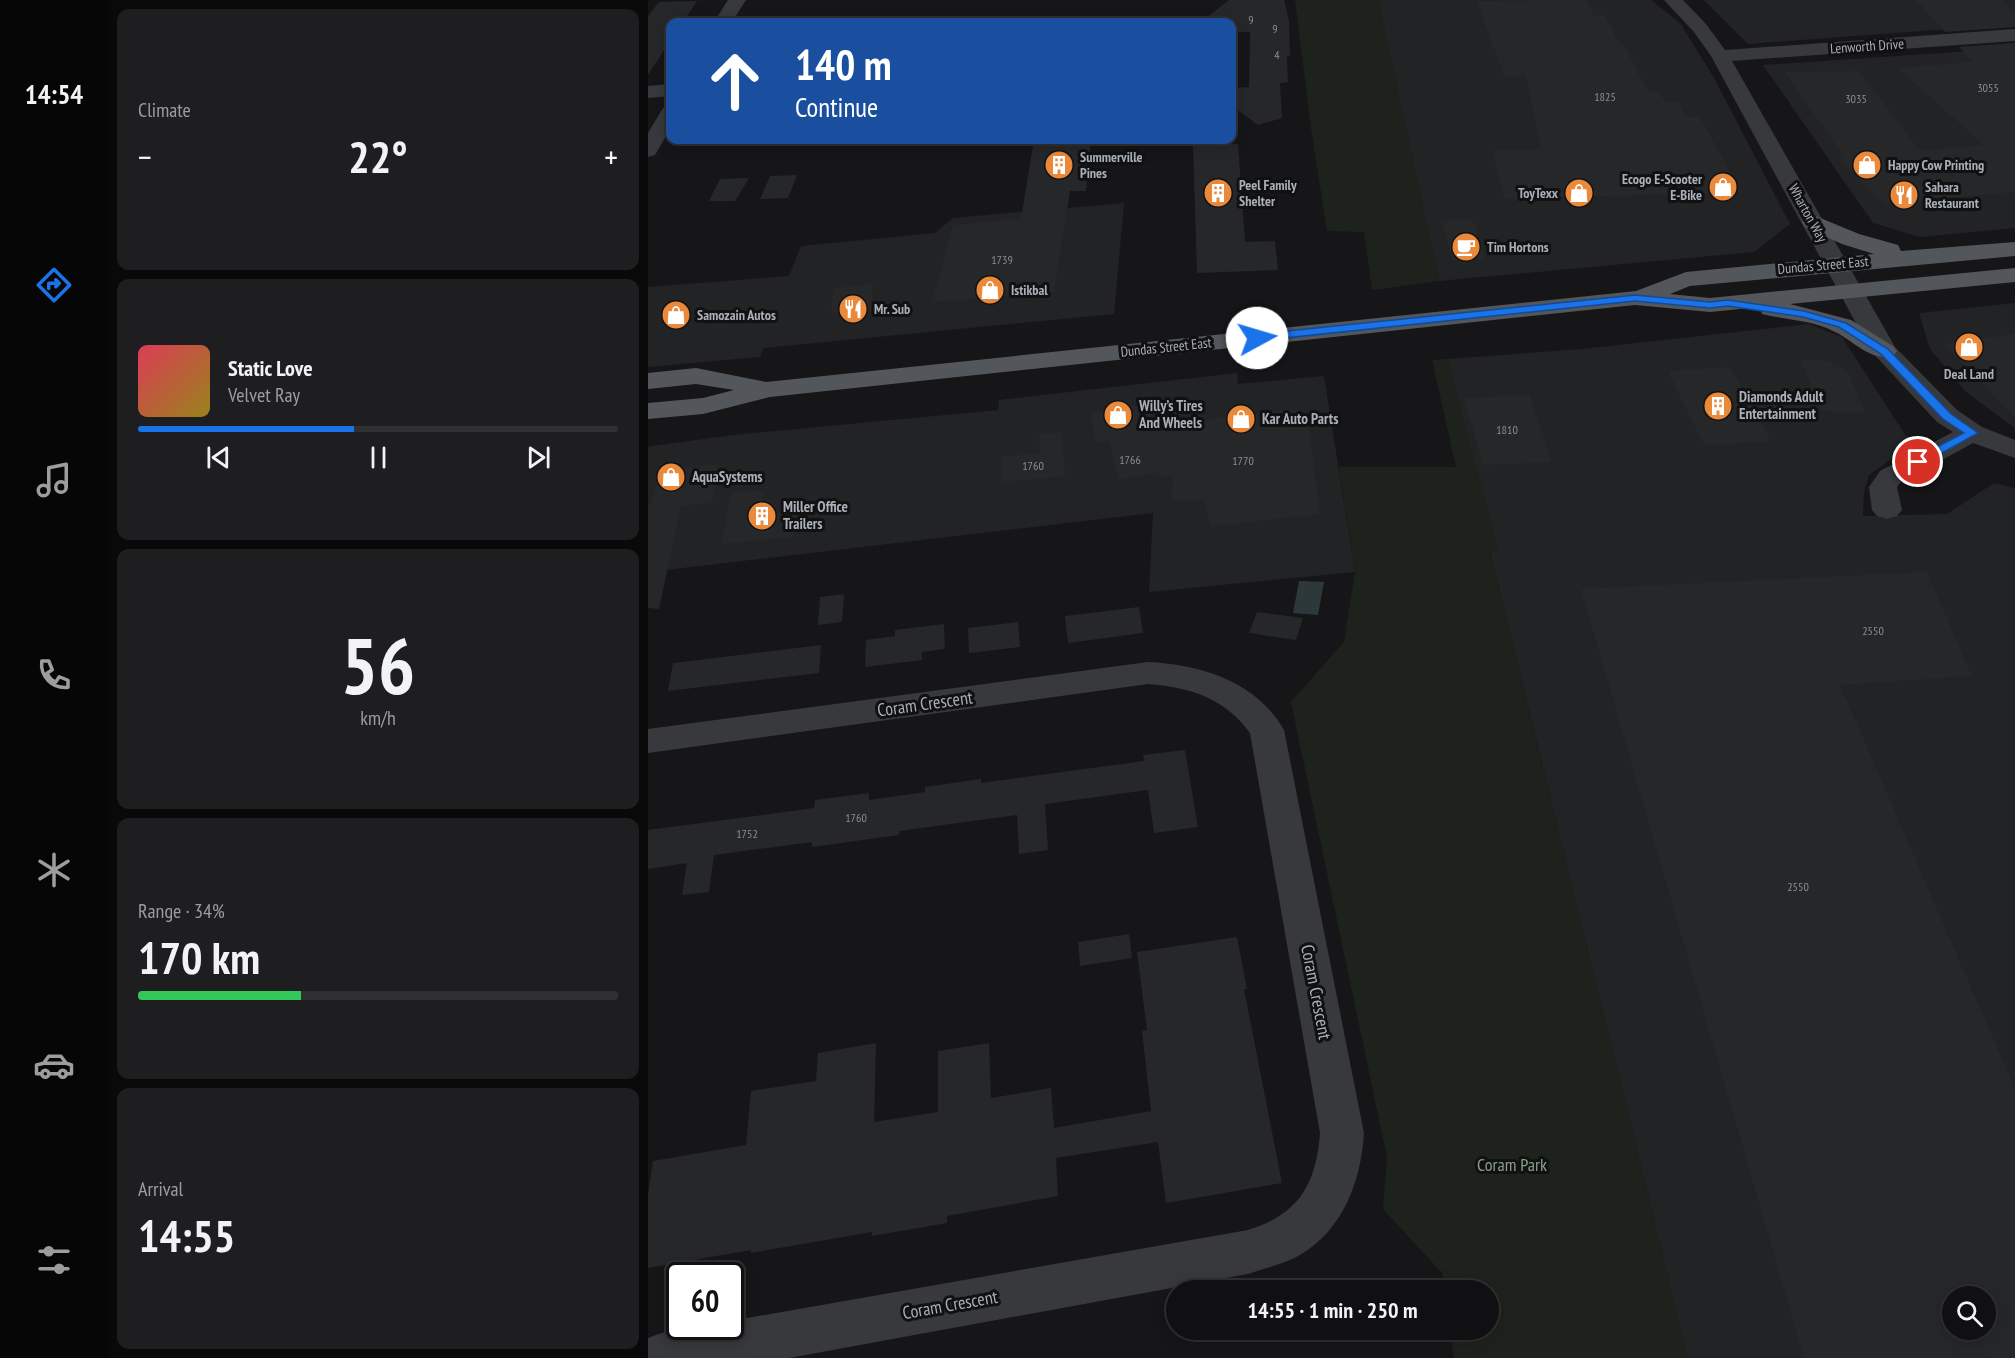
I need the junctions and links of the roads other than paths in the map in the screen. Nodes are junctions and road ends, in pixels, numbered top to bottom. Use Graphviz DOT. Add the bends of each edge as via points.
graph roads {
  1 [pos="737,0"];
  2 [pos="1673,0"];
  3 [pos="726,18"];
  4 [pos="2015,35"];
  5 [pos="1720,56"];
  6 [pos="666,90"];
  7 [pos="648,92"];
  8 [pos="666,119"];
  9 [pos="648,151"];
  10 [pos="1814,222"];
  11 [pos="2015,249"];
  12 [pos="1933,256"];
  13 [pos="1835,263"];
  14 [pos="2015,275"];
  15 [pos="1851,291"];
  16 [pos="1635,298"];
  17 [pos="1728,303"];
  18 [pos="1884,351"];
  19 [pos="648,381"];
  20 [pos="770,389"];
  21 [pos="648,411"];
  22 [pos="1972,433"];
  23 [pos="2015,450"];
  24 [pos="1887,510"];
  25 [pos="648,741"];
  26 [pos="657,1358"];
  1 -- 3 [label="street"];
  2 -- 5 [label="street, Wharton Way"];
  4 -- 5 [label="street, Lenworth Drive"];
  5 -- 10 [label="street, Wharton Way"];
  6 -- 7 [label="street"];
  8 -- 9 [label="street"];
  10 -- 12 [label="main road" via="1863,245"];
  10 -- 13 [label="street, Wharton Way"];
  11 -- 12 [label="main road, Dundas Street East"];
  12 -- 13 [label="main road, Dundas Street East"];
  13 -- 15 [label="street, Wharton Way"];
  13 -- 16 [label="main road, Dundas Street East" via="1686,279"];
  14 -- 15 [label="main road, Dundas Street East"];
  15 -- 17 [label="main road, Dundas Street East"];
  15 -- 18 [label="street, Wharton Way"];
  16 -- 17 [label="main road, Dundas Street East"];
  16 -- 20 [label="main road, Dundas Street East"];
  17 -- 18 [label="main road" via="1804,314 1842,325"];
  18 -- 22 [label="street, Wharton Way" via="1947,416"];
  19 -- 20 [label="main road, Dundas Street East" via="696,376"];
  20 -- 21 [label="main road, Dundas Street East" via="703,406"];
  22 -- 23 [label="street, Wharton Way"];
  22 -- 24 [label="street" via="1890,477 1883,487"];
  25 -- 26 [label="street, Coram Crescent" via="1148,673 1188,677 1223,690 1255,712 1267,730 1342,1133 1338,1172 1329,1194 1318,1213 1282,1241 1248,1252"];
}
